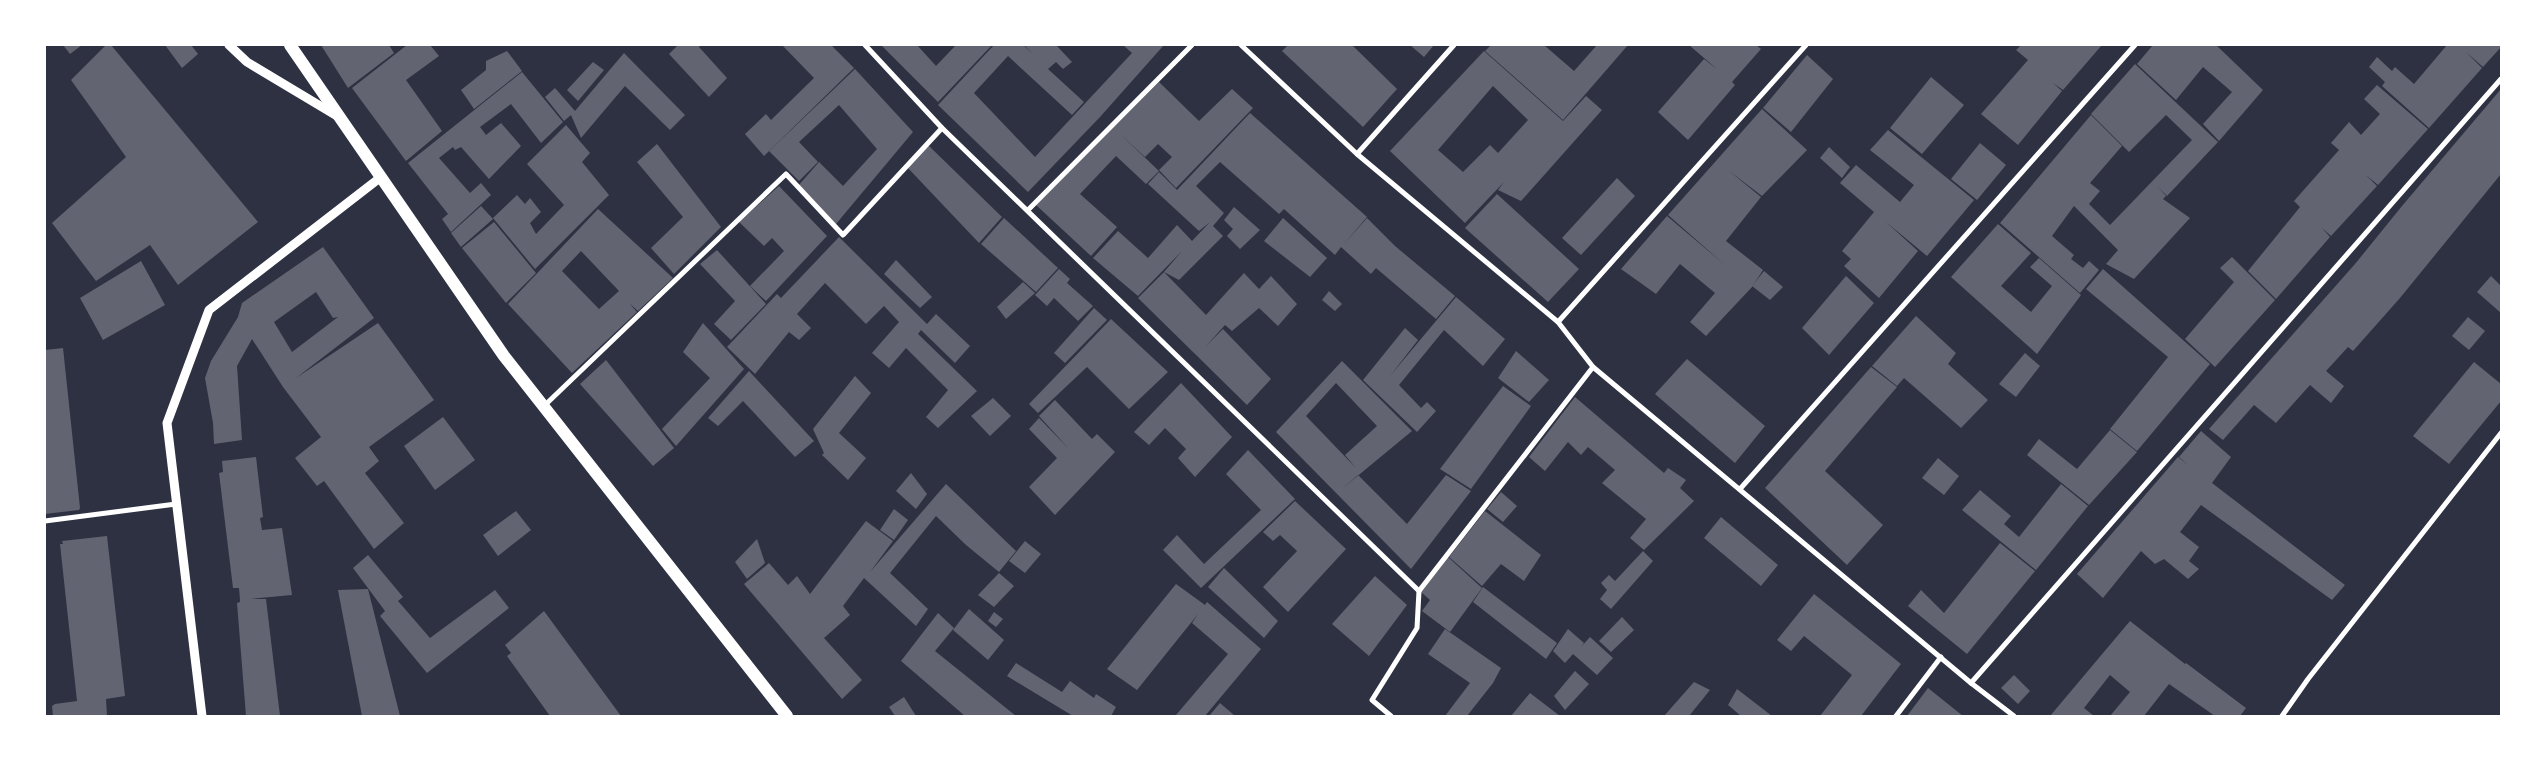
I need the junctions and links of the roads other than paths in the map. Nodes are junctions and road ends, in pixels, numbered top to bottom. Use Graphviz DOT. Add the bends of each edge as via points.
graph roads {
  1 [pos="229,45"];
  2 [pos="290,45"];
  3 [pos="865,45"];
  4 [pos="1192,45"];
  5 [pos="1241,45"];
  6 [pos="1454,45"];
  7 [pos="1806,45"];
  8 [pos="2136,45"];
  9 [pos="2501,79"];
  10 [pos="343,120"];
  11 [pos="942,128"];
  12 [pos="1357,154"];
  13 [pos="381,177"];
  14 [pos="1028,210"];
  15 [pos="1558,322"];
  16 [pos="1593,367"];
  17 [pos="544,406"];
  18 [pos="2501,433"];
  19 [pos="1740,489"];
  20 [pos="176,504"];
  21 [pos="45,521"];
  22 [pos="1418,591"];
  23 [pos="1941,657"];
  24 [pos="1971,683"];
  25 [pos="202,716"];
  26 [pos="787,716"];
  27 [pos="1391,716"];
  28 [pos="1896,716"];
  29 [pos="2014,716"];
  30 [pos="2282,716"];
  1 -- 10 [label="street" via="247,62"];
  2 -- 10 [label="main road"];
  3 -- 11 [label="street"];
  4 -- 14 [label="street"];
  5 -- 12 [label="street"];
  6 -- 12 [label="street"];
  7 -- 15 [label="street"];
  8 -- 19 [label="street"];
  9 -- 24 [label="street"];
  10 -- 13 [label="main road"];
  11 -- 14 [label="street"];
  11 -- 17 [label="street" via="843,235 786,174"];
  12 -- 15 [label="street"];
  13 -- 17 [label="main road" via="504,356"];
  13 -- 20 [label="street" via="209,310 167,423"];
  14 -- 22 [label="street"];
  15 -- 16 [label="street"];
  16 -- 19 [label="street"];
  16 -- 22 [label="street"];
  17 -- 26 [label="main road"];
  18 -- 30 [label="street"];
  19 -- 23 [label="street"];
  20 -- 21 [label="street"];
  20 -- 25 [label="street"];
  22 -- 27 [label="street" via="1417,628 1372,700"];
  23 -- 24 [label="street"];
  23 -- 28 [label="street"];
  24 -- 29 [label="street"];
}
